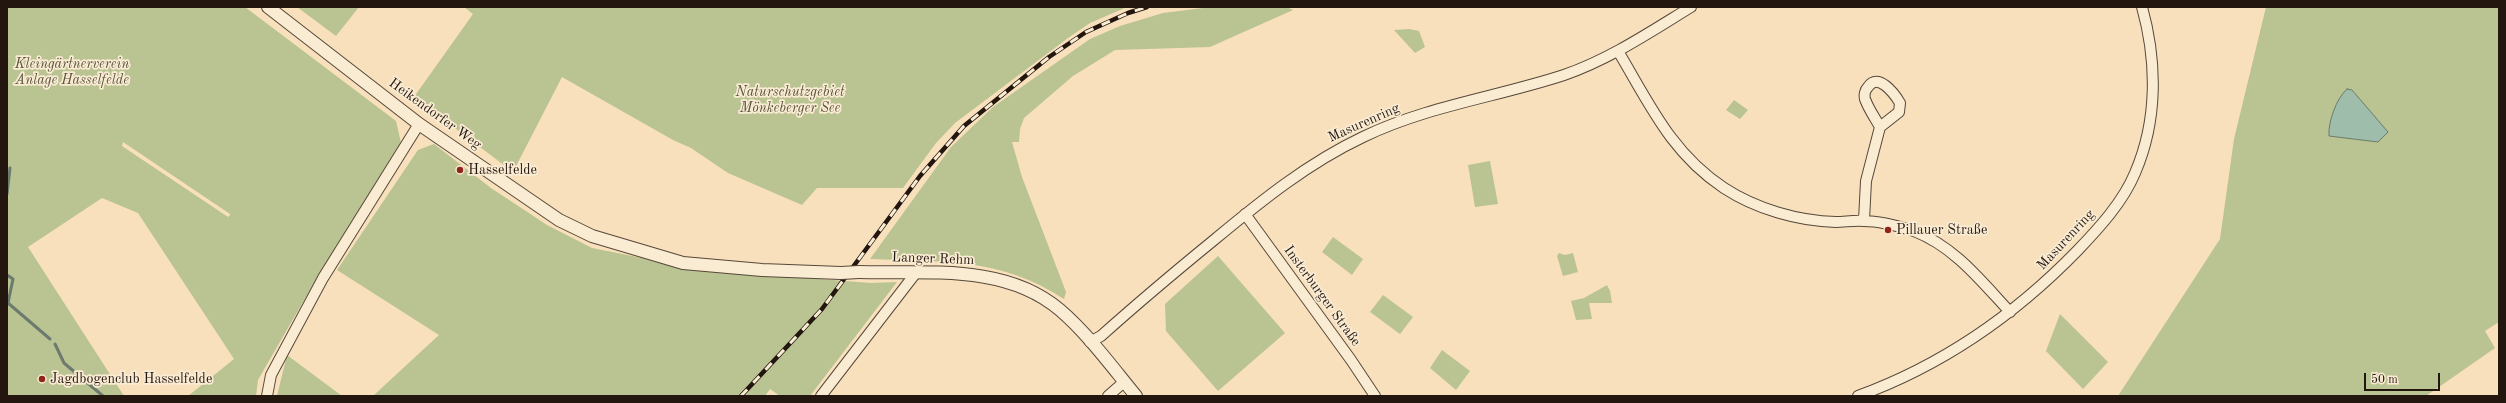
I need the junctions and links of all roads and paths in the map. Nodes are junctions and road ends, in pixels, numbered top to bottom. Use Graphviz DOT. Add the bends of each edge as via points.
graph roads {
  1 [pos="268,7"];
  2 [pos="1691,7"];
  3 [pos="2142,7"];
  4 [pos="1618,51"];
  5 [pos="419,124"];
  6 [pos="1880,126"];
  7 [pos="1245,214"];
  8 [pos="1864,220"];
  9 [pos="683,263"];
  10 [pos="915,274"];
  11 [pos="2010,312"];
  12 [pos="1090,342"];
  13 [pos="1124,382"];
  14 [pos="1876,393"];
  15 [pos="267,396"];
  16 [pos="821,396"];
  17 [pos="1108,396"];
  18 [pos="1136,396"];
  19 [pos="1375,396"];
  20 [pos="1858,396"];
  1 -- 5 [label="street, Heikendorfer Weg"];
  2 -- 4 [label="street, Masurenring"];
  3 -- 11 [label="street, Masurenring" via="2150,36 2154,86 2147,134 2135,173 2096,231 2048,281"];
  4 -- 7 [label="street, Masurenring" via="1563,75 1415,115 1364,136 1326,156 1273,191"];
  4 -- 8 [label="street" via="1673,143 1724,188 1741,198 1786,215 1836,222"];
  5 -- 9 [label="street, Heikendorfer Weg" via="559,220 592,236"];
  5 -- 15 [label="street" via="322,278 271,375"];
  6 -- 8 [label="street" via="1866,181"];
  7 -- 12 [label="street, Masurenring" via="1101,336"];
  7 -- 19 [label="street, Insterburger Straße" via="1352,360"];
  8 -- 11 [label="street" via="1887,223 1914,231 1934,241 1953,253"];
  9 -- 10 [label="street, Langer Rehm, bridge" via="762,270"];
  10 -- 12 [label="street, Langer Rehm" via="978,275 1023,287 1060,310"];
  10 -- 16 [label="street"];
  11 -- 14 [label="street, Masurenring" via="1963,346"];
  12 -- 13 [label="street, Langer Rehm"];
  13 -- 17 [label="street"];
  13 -- 18 [label="street, Langer Rehm"];
  14 -- 20 [label="street, Masurenring"];
}
